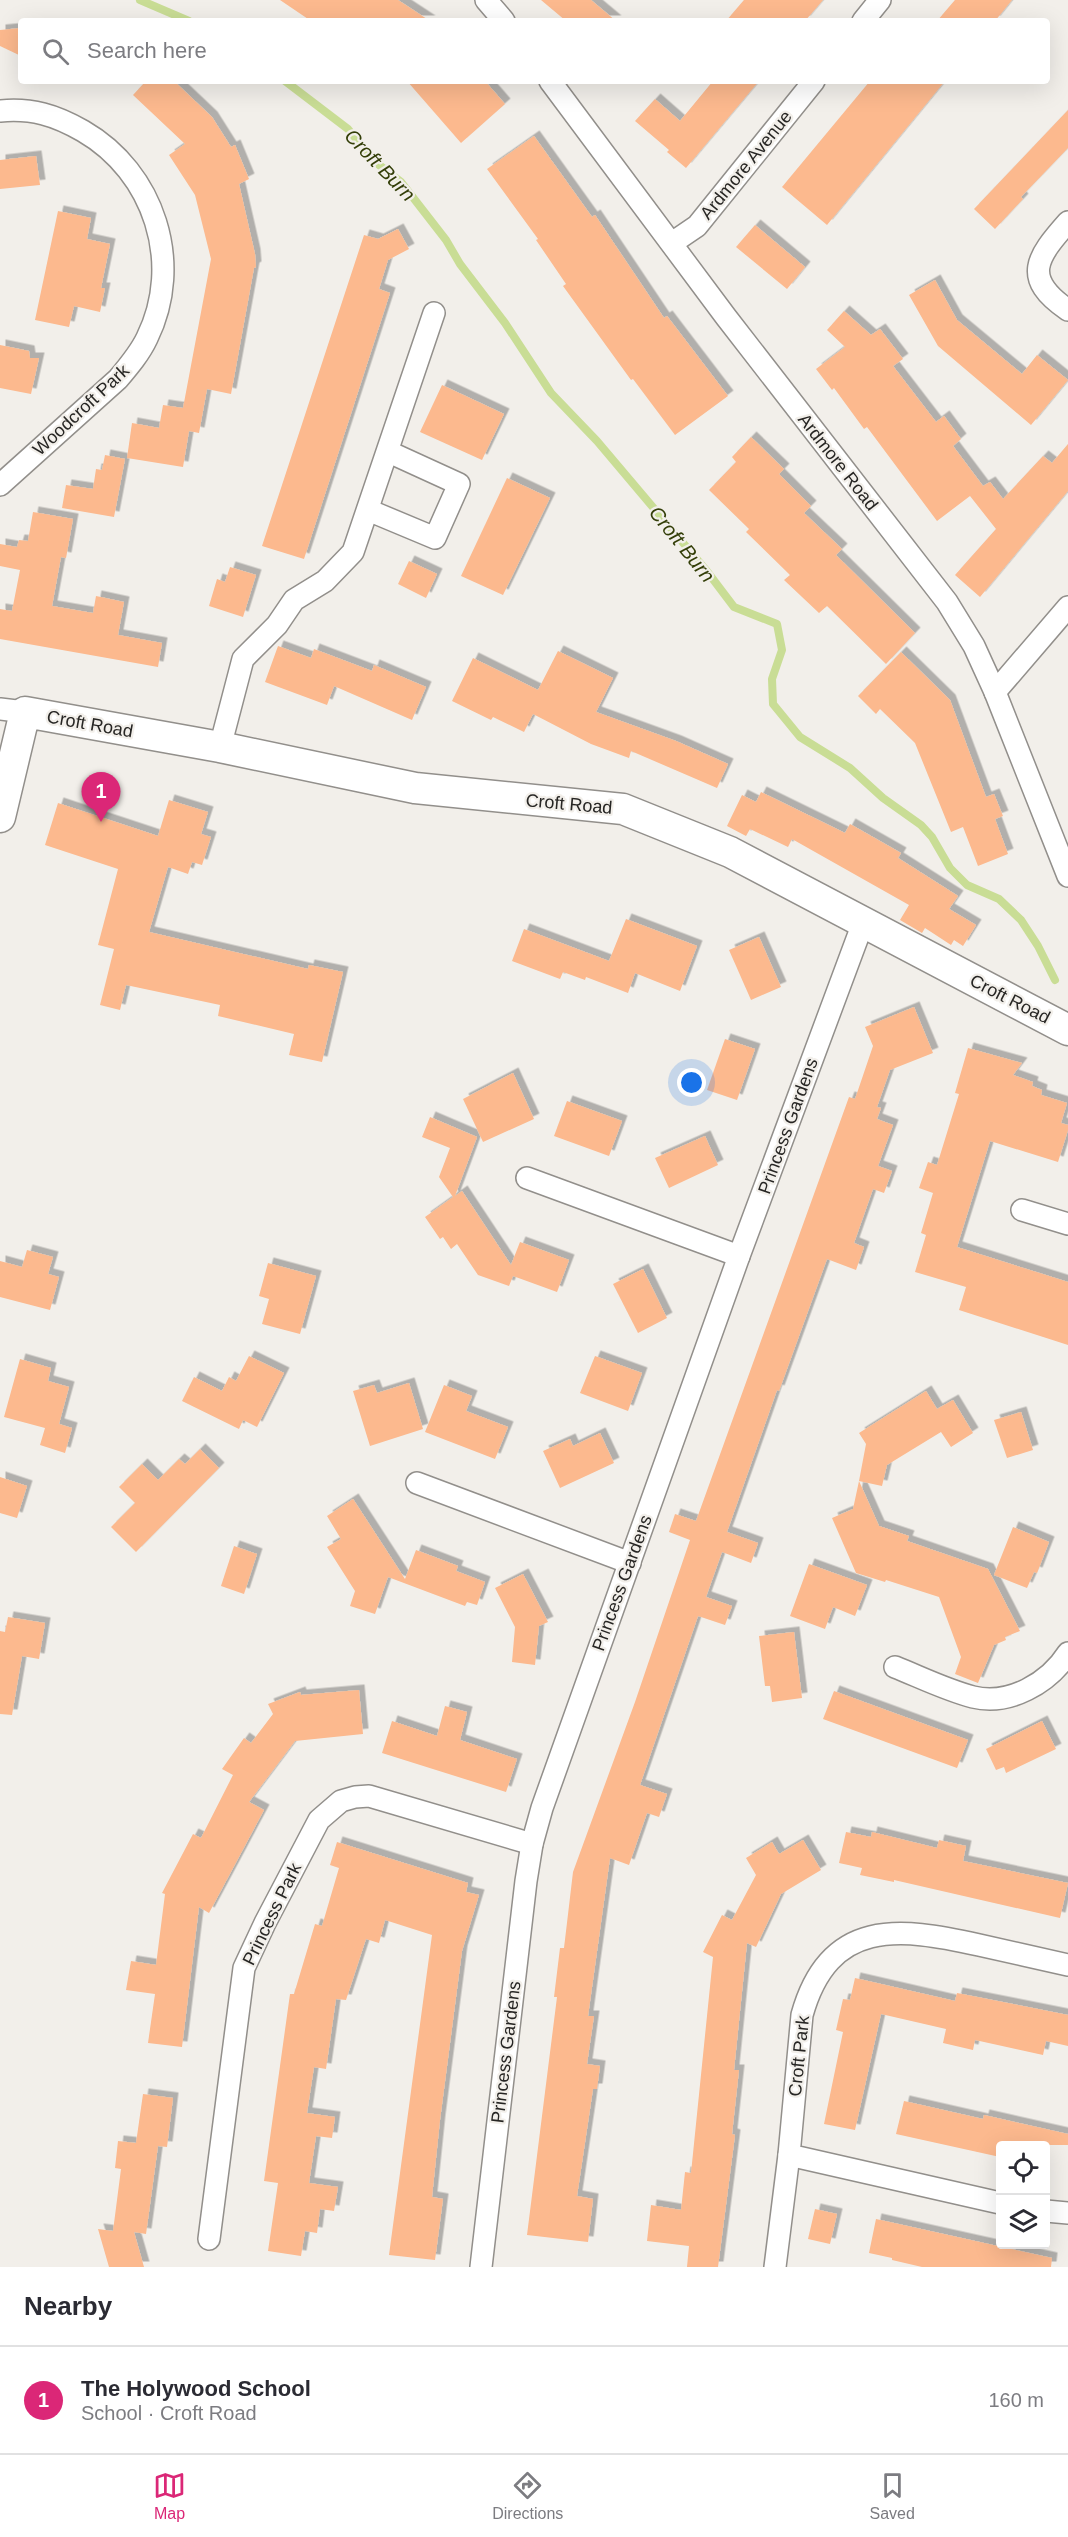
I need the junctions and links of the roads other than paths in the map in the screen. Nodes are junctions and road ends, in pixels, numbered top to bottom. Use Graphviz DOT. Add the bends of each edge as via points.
graph roads {
  1 [pos="486,0"];
  2 [pos="880,0"];
  3 [pos="501,18"];
  4 [pos="865,18"];
  5 [pos="552,84"];
  6 [pos="812,84"];
  7 [pos="0,111"];
  8 [pos="1068,222"];
  9 [pos="672,243"];
  10 [pos="1068,310"];
  11 [pos="434,313"];
  12 [pos="389,452"];
  13 [pos="2,478"];
  14 [pos="368,510"];
  15 [pos="1068,607"];
  16 [pos="995,692"];
  17 [pos="13,710"];
  18 [pos="220,747"];
  19 [pos="0,817"];
  20 [pos="1068,876"];
  21 [pos="863,923"];
  22 [pos="1068,1030"];
  23 [pos="526,1178"];
  24 [pos="1022,1210"];
  25 [pos="1068,1224"];
  26 [pos="739,1256"];
  27 [pos="417,1483"];
  28 [pos="630,1563"];
  29 [pos="1068,1653"];
  30 [pos="895,1668"];
  31 [pos="532,1844"];
  32 [pos="1068,1965"];
  33 [pos="789,2155"];
  34 [pos="996,2202"];
  35 [pos="1050,2211"];
  36 [pos="1068,2213"];
  37 [pos="209,2239"];
  38 [pos="481,2267"];
  39 [pos="775,2267"];
  1 -- 3 [label="street"];
  2 -- 4 [label="street"];
  5 -- 9 [label="street, Ardmore Road"];
  6 -- 9 [label="street, Ardmore Avenue" via="697,226"];
  7 -- 13 [label="street, Woodcroft Park" via="28,109 51,115 115,154 136,180 155,216 164,266 157,315 134,360 118,379"];
  8 -- 10 [label="street" via="1045,248 1038,267 1046,293"];
  9 -- 16 [label="street, Ardmore Road" via="947,602 974,646"];
  11 -- 12 [label="street"];
  12 -- 14 [label="street"];
  12 -- 14 [label="street" via="459,484 435,538"];
  14 -- 18 [label="street" via="353,552 325,580 294,600 277,625 243,659"];
  15 -- 16 [label="street"];
  16 -- 20 [label="street, Ardmore Road"];
  17 -- 18 [label="street, Croft Road"];
  17 -- 19 [label="street"];
  18 -- 21 [label="street, Croft Road" via="415,788 623,809 730,852"];
  21 -- 22 [label="street, Croft Road"];
  21 -- 26 [label="street, Princess Gardens"];
  23 -- 26 [label="street"];
  24 -- 25 [label="street"];
  26 -- 28 [label="street, Princess Gardens"];
  27 -- 28 [label="street"];
  28 -- 31 [label="street, Princess Gardens"];
  29 -- 30 [label="street" via="1042,1681 1017,1693 991,1698 974,1697"];
  31 -- 37 [label="street, Princess Park" via="369,1796 341,1802 319,1820 244,1968"];
  31 -- 38 [label="street, Princess Gardens"];
  32 -- 33 [label="street, Croft Park" via="918,1933 879,1934 844,1949 816,1978 807,1996"];
  33 -- 34 [label="street"];
  33 -- 39 [label="street, Croft Park"];
  35 -- 36 [label="street"];
}
